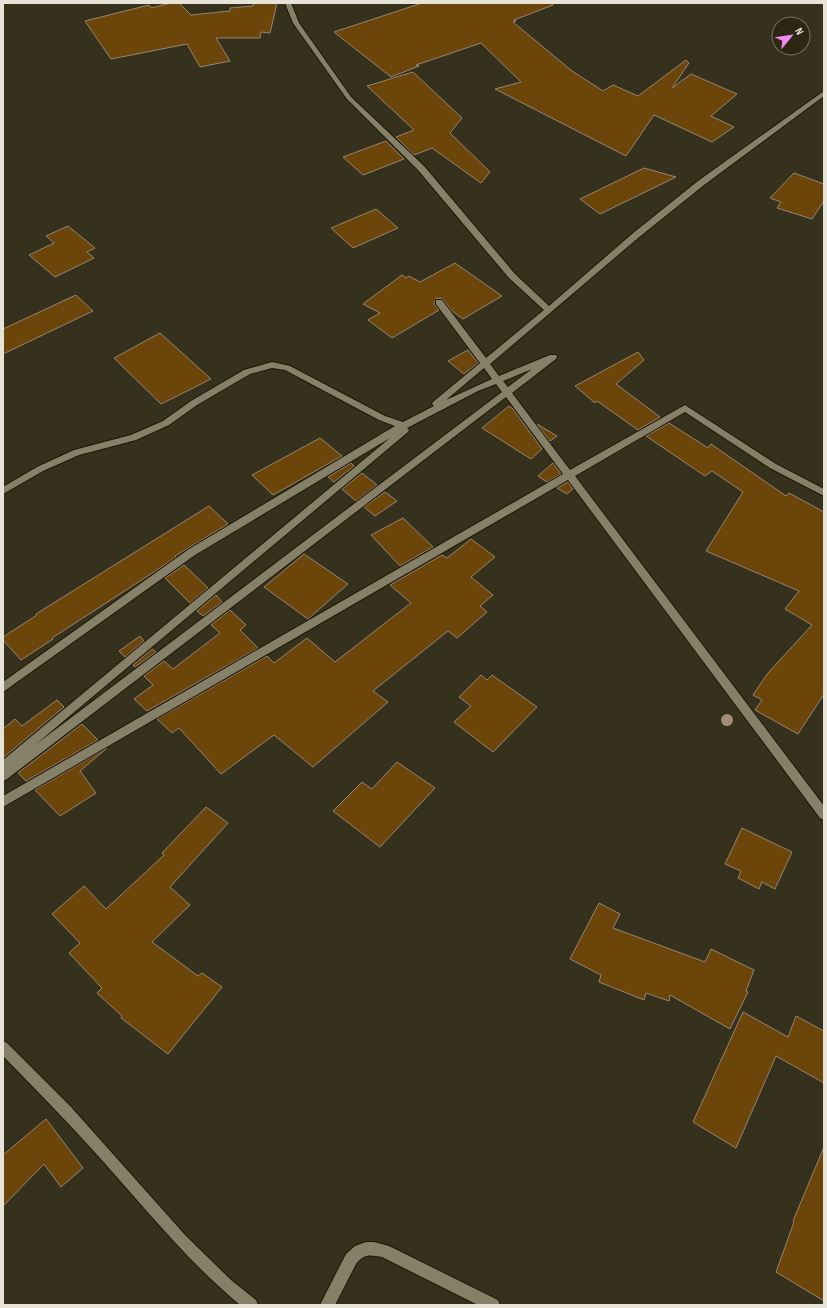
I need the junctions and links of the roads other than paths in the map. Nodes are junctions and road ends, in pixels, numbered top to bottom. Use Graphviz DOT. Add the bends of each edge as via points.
graph roads {
  1 [pos="288,3"];
  2 [pos="824,93"];
  3 [pos="439,302"];
  4 [pos="549,310"];
  5 [pos="403,426"];
  6 [pos="3,491"];
  7 [pos="824,493"];
  8 [pos="3,688"];
  9 [pos="3,766"];
  10 [pos="3,776"];
  11 [pos="3,802"];
  12 [pos="824,816"];
  13 [pos="3,1047"];
  14 [pos="251,1305"];
  15 [pos="326,1305"];
  16 [pos="493,1305"];
  1 -- 4 [label="street" via="296,23 349,98 421,168 512,276"];
  2 -- 4 [label="street" via="701,183"];
  3 -- 12 [label="street"];
  4 -- 9 [label="street"];
  5 -- 6 [label="street" via="382,418 288,368 272,365 247,372 160,426 133,438 77,452 40,469"];
  5 -- 8 [label="street" via="192,552"];
  5 -- 10 [label="street" via="475,389 553,357"];
  7 -- 11 [label="street" via="773,466 685,408"];
  13 -- 14 [label="street" via="76,1121 200,1260"];
  15 -- 16 [label="street" via="355,1252 373,1247"];
}
